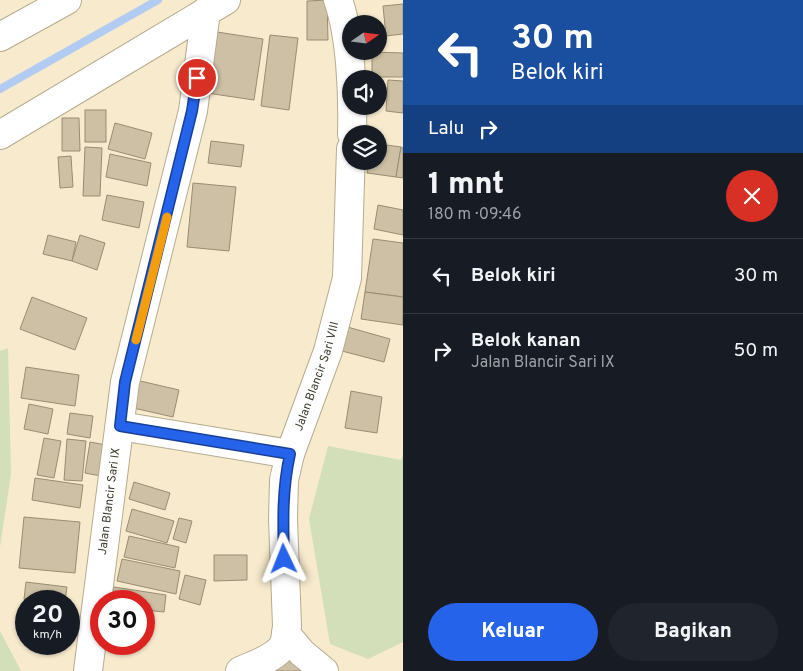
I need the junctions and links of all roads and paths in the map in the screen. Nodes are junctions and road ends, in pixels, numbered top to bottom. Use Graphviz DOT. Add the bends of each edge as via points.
graph roads {
  1 [pos="67,0"];
  2 [pos="338,0"];
  3 [pos="216,6"];
  4 [pos="0,37"];
  5 [pos="352,125"];
  6 [pos="0,135"];
  7 [pos="350,170"];
  8 [pos="120,426"];
  9 [pos="290,454"];
  10 [pos="286,634"];
  11 [pos="88,671"];
  12 [pos="240,671"];
  13 [pos="324,671"];
  1 -- 4 [label="street"];
  2 -- 5 [label="street" via="349,57"];
  3 -- 6 [label="street"];
  3 -- 8 [label="street, Jalan Blancir Sari IX" via="125,382"];
  7 -- 9 [label="street, Jalan Blancir Sari VIII" via="347,278 328,351"];
  8 -- 9 [label="street"];
  8 -- 11 [label="street, Jalan Blancir Sari IX"];
  9 -- 10 [label="street, Jalan Blancir Sari VIII" via="284,480 283,519"];
  10 -- 12 [label="street" via="282,648 276,653"];
  10 -- 13 [label="street"];
}
